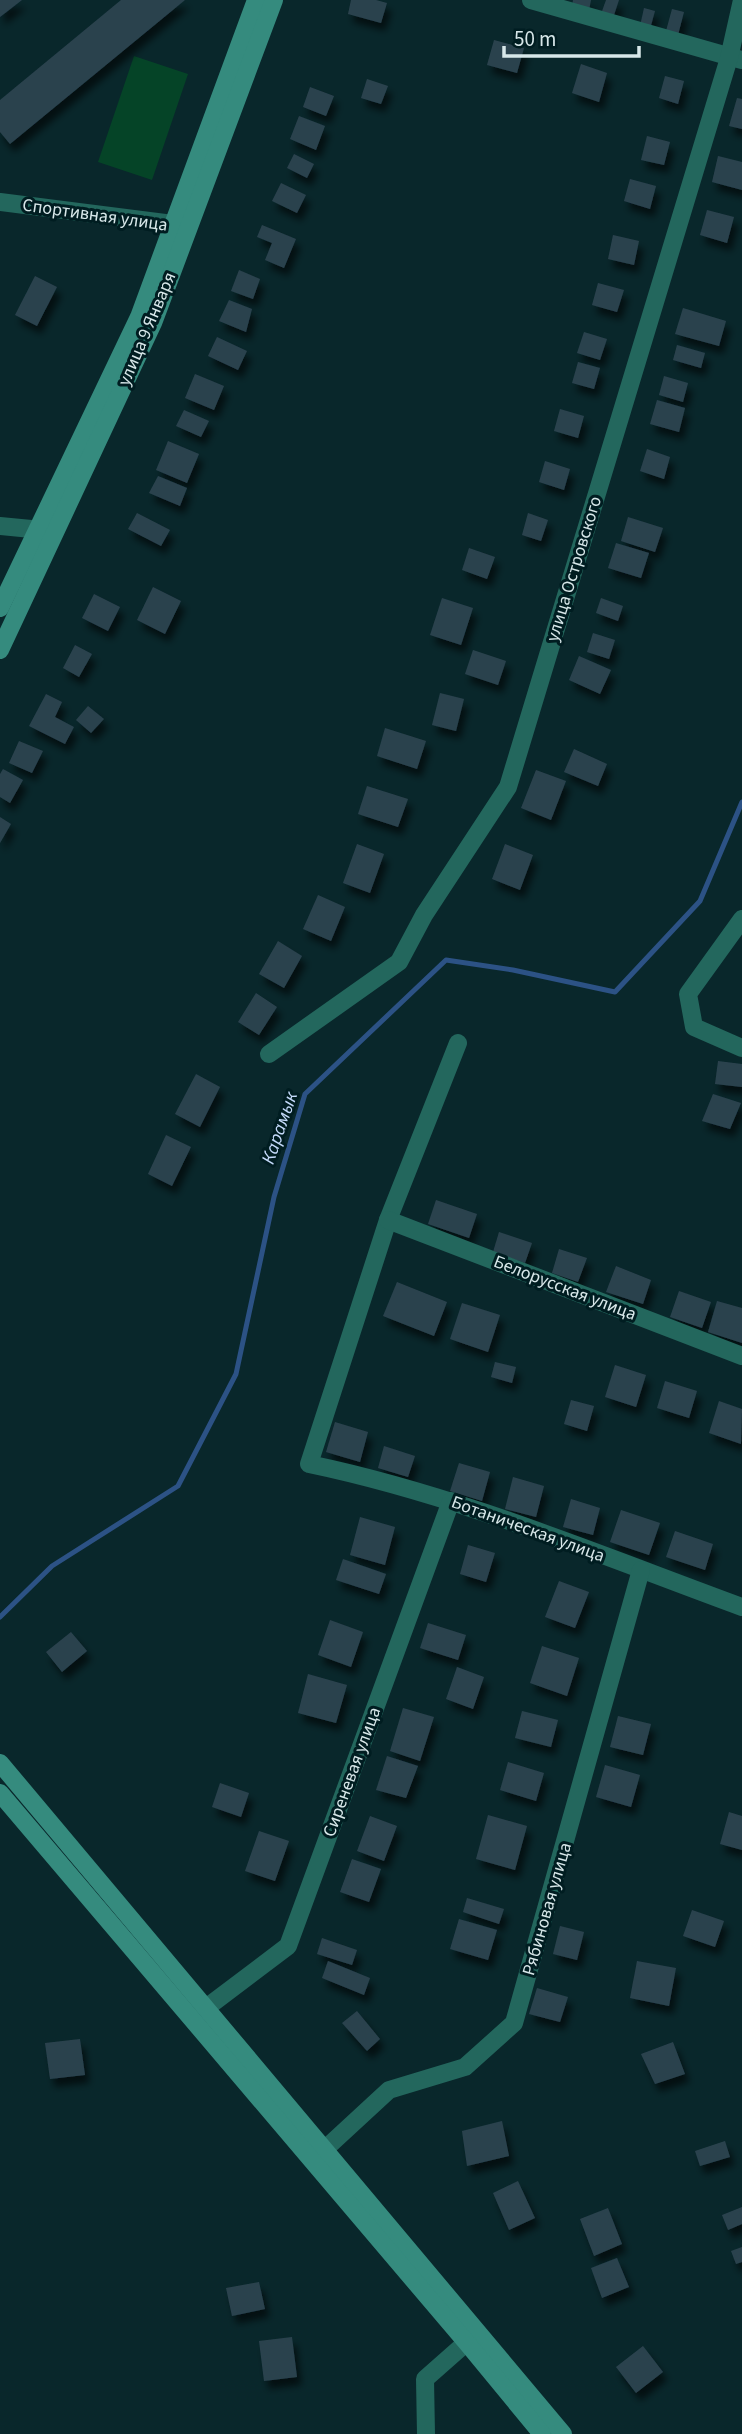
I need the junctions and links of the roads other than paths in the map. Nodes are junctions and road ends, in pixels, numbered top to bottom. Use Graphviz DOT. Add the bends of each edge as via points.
graph roads {
  1 [pos="256,0"];
  2 [pos="274,0"];
  3 [pos="531,0"];
  4 [pos="742,0"];
  5 [pos="736,59"];
  6 [pos="0,202"];
  7 [pos="180,229"];
  8 [pos="0,526"];
  9 [pos="47,531"];
  10 [pos="0,608"];
  11 [pos="0,650"];
  12 [pos="742,919"];
  13 [pos="458,1043"];
  14 [pos="742,1048"];
  15 [pos="269,1054"];
  16 [pos="388,1220"];
  17 [pos="742,1356"];
  18 [pos="451,1501"];
  19 [pos="641,1570"];
  20 [pos="742,1607"];
  21 [pos="0,1763"];
  22 [pos="0,1793"];
  23 [pos="206,2008"];
  24 [pos="324,2150"];
  25 [pos="472,2338"];
  26 [pos="426,2434"];
  27 [pos="542,2434"];
  28 [pos="563,2434"];
  1 -- 7 [label="main road, улица 9 Января"];
  2 -- 7 [label="main road, улица 9 Января"];
  3 -- 5 [label="street"];
  4 -- 5 [label="street, улица Островского"];
  5 -- 15 [label="street, улица Островского" via="508,787 424,915 399,962"];
  6 -- 7 [label="street, Спортивная улица"];
  7 -- 9 [label="main road, улица 9 Января" via="153,324"];
  8 -- 9 [label="street"];
  9 -- 10 [label="main road, улица 9 Января"];
  9 -- 11 [label="main road, улица 9 Января"];
  12 -- 14 [label="street" via="688,994 694,1027"];
  13 -- 16 [label="street"];
  16 -- 17 [label="street, Белорусская улица"];
  16 -- 18 [label="street, Ботаническая улица" via="309,1464"];
  18 -- 19 [label="street, Ботаническая улица"];
  18 -- 23 [label="street, Сиреневая улица" via="288,1946"];
  19 -- 20 [label="street, Ботаническая улица"];
  19 -- 24 [label="street, Рябиновая улица" via="514,2023 465,2067 388,2090"];
  21 -- 23 [label="main road"];
  22 -- 25 [label="main road"];
  23 -- 24 [label="main road"];
  24 -- 25 [label="main road"];
  25 -- 26 [label="street" via="425,2379"];
  25 -- 27 [label="main road"];
  25 -- 28 [label="main road"];
}
